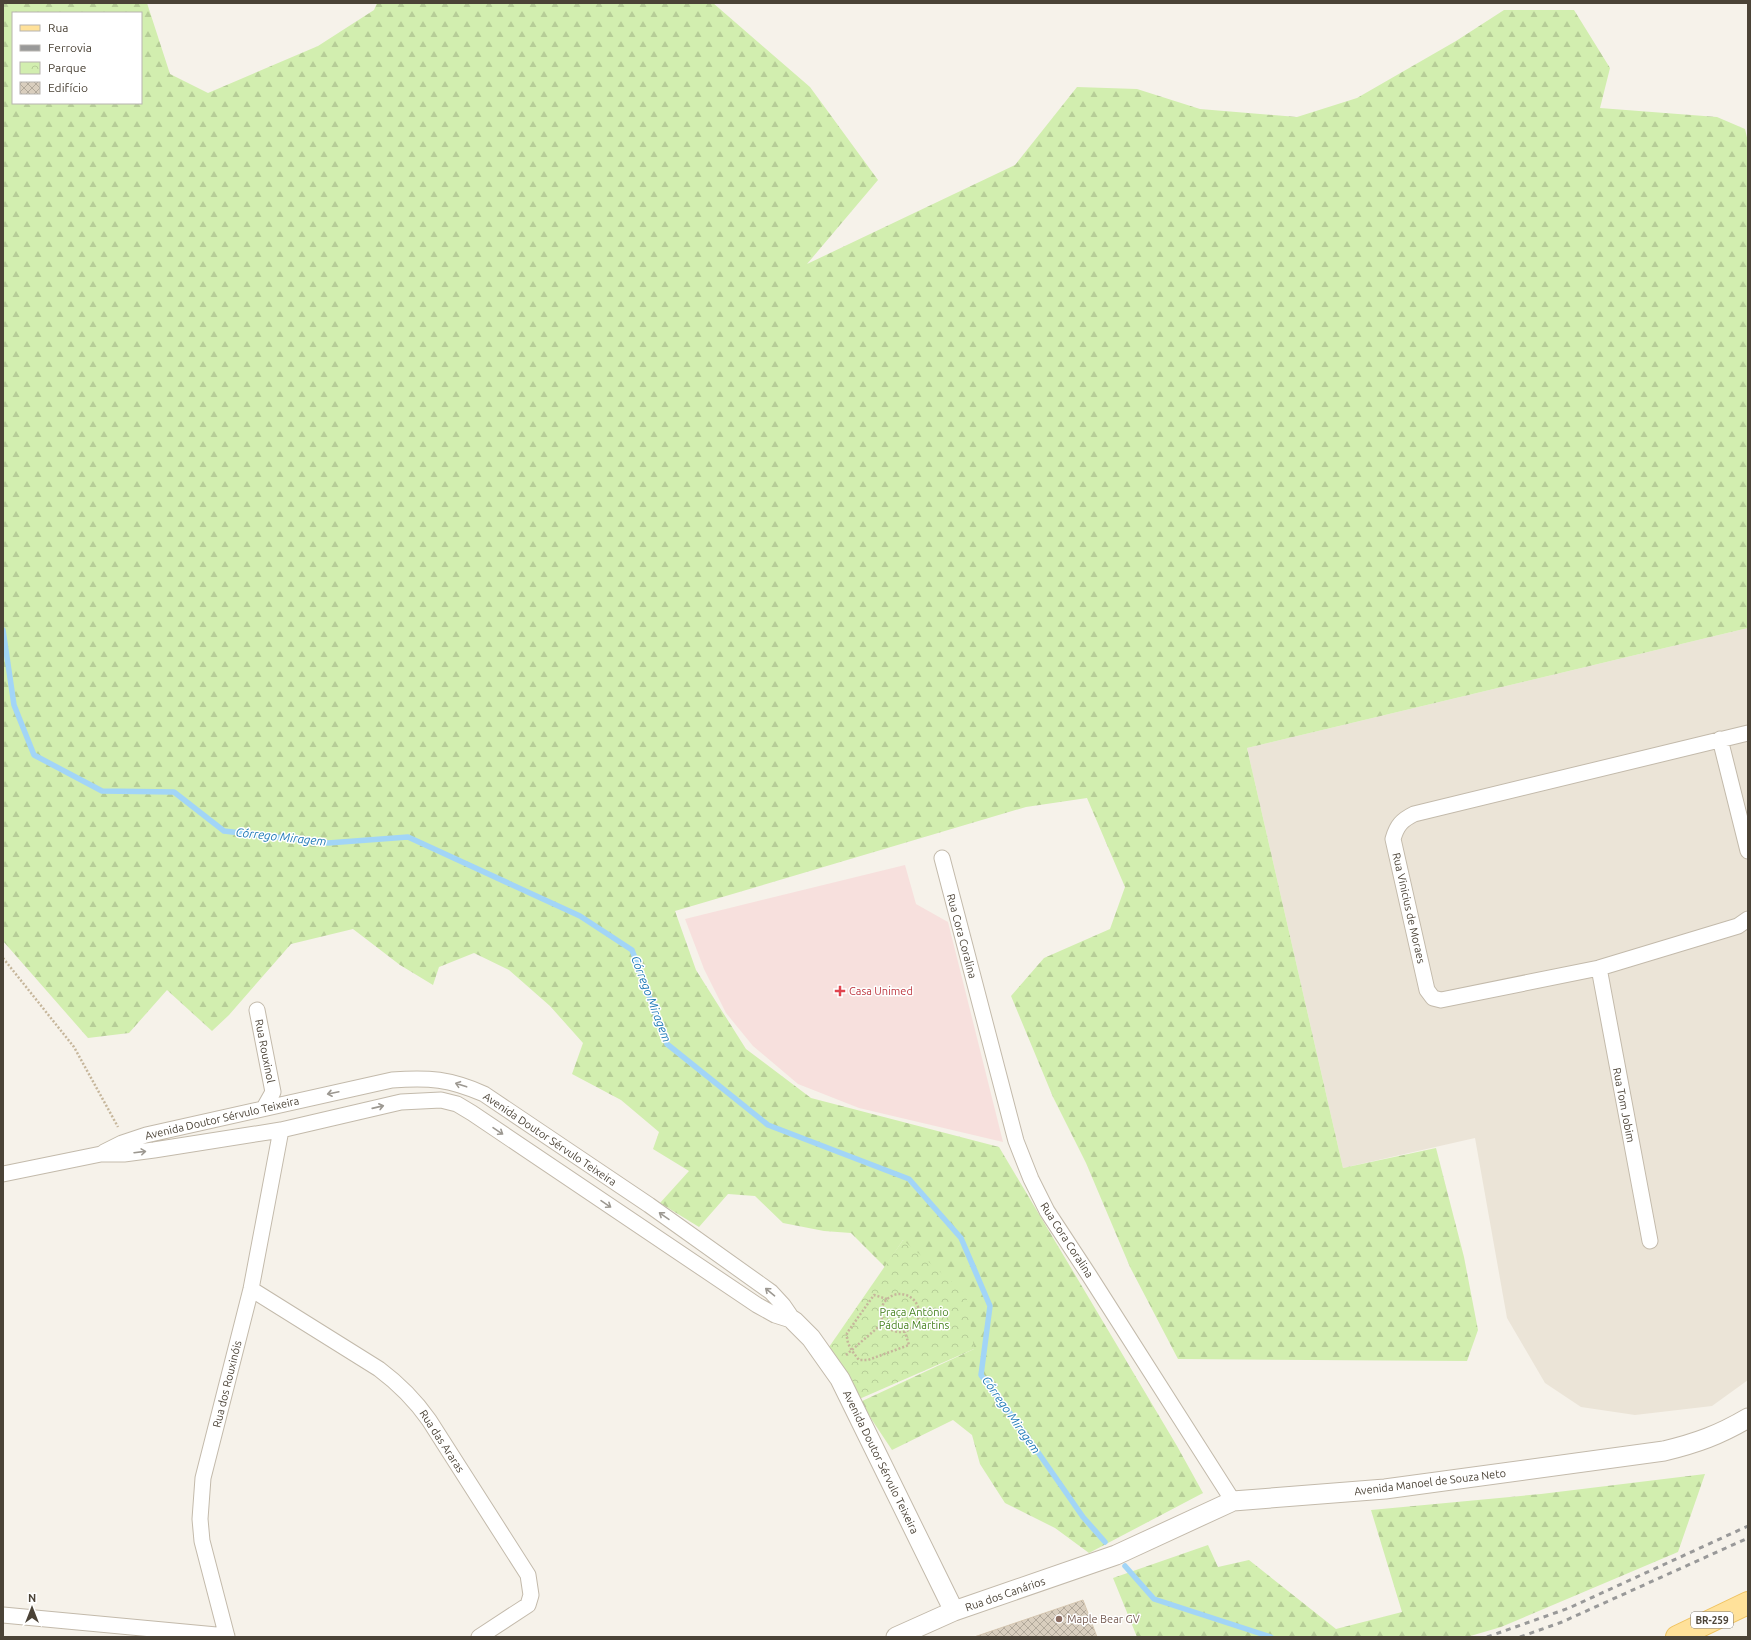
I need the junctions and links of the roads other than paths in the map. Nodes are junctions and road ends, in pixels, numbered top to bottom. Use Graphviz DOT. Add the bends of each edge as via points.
graph roads {
  1 [pos="1748,733"];
  2 [pos="1720,739"];
  3 [pos="1748,852"];
  4 [pos="942,858"];
  5 [pos="1748,919"];
  6 [pos="1599,968"];
  7 [pos="257,1010"];
  8 [pos="443,1081"];
  9 [pos="273,1092"];
  10 [pos="441,1100"];
  11 [pos="286,1103"];
  12 [pos="264,1108"];
  13 [pos="281,1130"];
  14 [pos="101,1154"];
  15 [pos="3,1174"];
  16 [pos="1650,1241"];
  17 [pos="251,1289"];
  18 [pos="794,1321"];
  19 [pos="1748,1418"];
  20 [pos="1233,1501"];
  21 [pos="1116,1555"];
  22 [pos="1748,1604"];
  23 [pos="954,1611"];
  24 [pos="3,1615"];
  25 [pos="227,1637"];
  26 [pos="479,1637"];
  27 [pos="896,1637"];
  28 [pos="1677,1637"];
  1 -- 2 [label="street, Rua Vinicius de Moraes"];
  2 -- 3 [label="street"];
  2 -- 6 [label="street, Rua Vinicius de Moraes" via="1414,814 1402,820 1396,828 1393,839 1427,990 1433,998 1441,1000"];
  4 -- 20 [label="street, Rua Cora Coralina" via="1016,1141 1031,1179 1046,1210"];
  5 -- 6 [label="street, Rua Vinicius de Moraes" via="1738,926"];
  6 -- 16 [label="street, Rua Tom Jobim"];
  7 -- 9 [label="street, Rua Rouxinol"];
  8 -- 10 [label="street"];
  8 -- 11 [label="street, Avenida Doutor Sérvulo Teixeira, one-way" via="415,1078 392,1080"];
  18 -- 8 [label="street, Avenida Doutor Sérvulo Teixeira, one-way" via="771,1292 649,1205 484,1094 460,1084"];
  9 -- 11 [label="street, Rua Rouxinol"];
  9 -- 12 [label="street, Rua Rouxinol"];
  13 -- 10 [label="street, Avenida Doutor Sérvulo Teixeira, one-way" via="401,1102"];
  10 -- 18 [label="street, Avenida Doutor Sérvulo Teixeira, one-way" via="457,1104 472,1113 757,1305 775,1315"];
  11 -- 12 [label="street, Avenida Doutor Sérvulo Teixeira"];
  12 -- 14 [label="street, Avenida Doutor Sérvulo Teixeira" via="146,1134"];
  14 -- 13 [label="street, Avenida Doutor Sérvulo Teixeira, one-way" via="124,1154"];
  13 -- 17 [label="street, Rua dos Rouxinóis"];
  14 -- 15 [label="street, Avenida Doutor Sérvulo Teixeira"];
  17 -- 25 [label="street, Rua dos Rouxinóis" via="200,1497 202,1541"];
  17 -- 26 [label="street, Rua das Araras" via="379,1369 398,1383 430,1420 530,1580 531,1595 528,1605"];
  18 -- 23 [label="street, Avenida Doutor Sérvulo Teixeira" via="811,1338 840,1379"];
  19 -- 20 [label="street, Avenida Manoel de Souza Neto" via="1697,1443 1664,1451 1385,1489"];
  20 -- 21 [label="street, Avenida Manoel de Souza Neto"];
  21 -- 23 [label="street, Rua dos Canários"];
  22 -- 28 [label="main road, BR-259"];
  23 -- 27 [label="street, Rua dos Canários"];
  24 -- 25 [label="street"];
}
